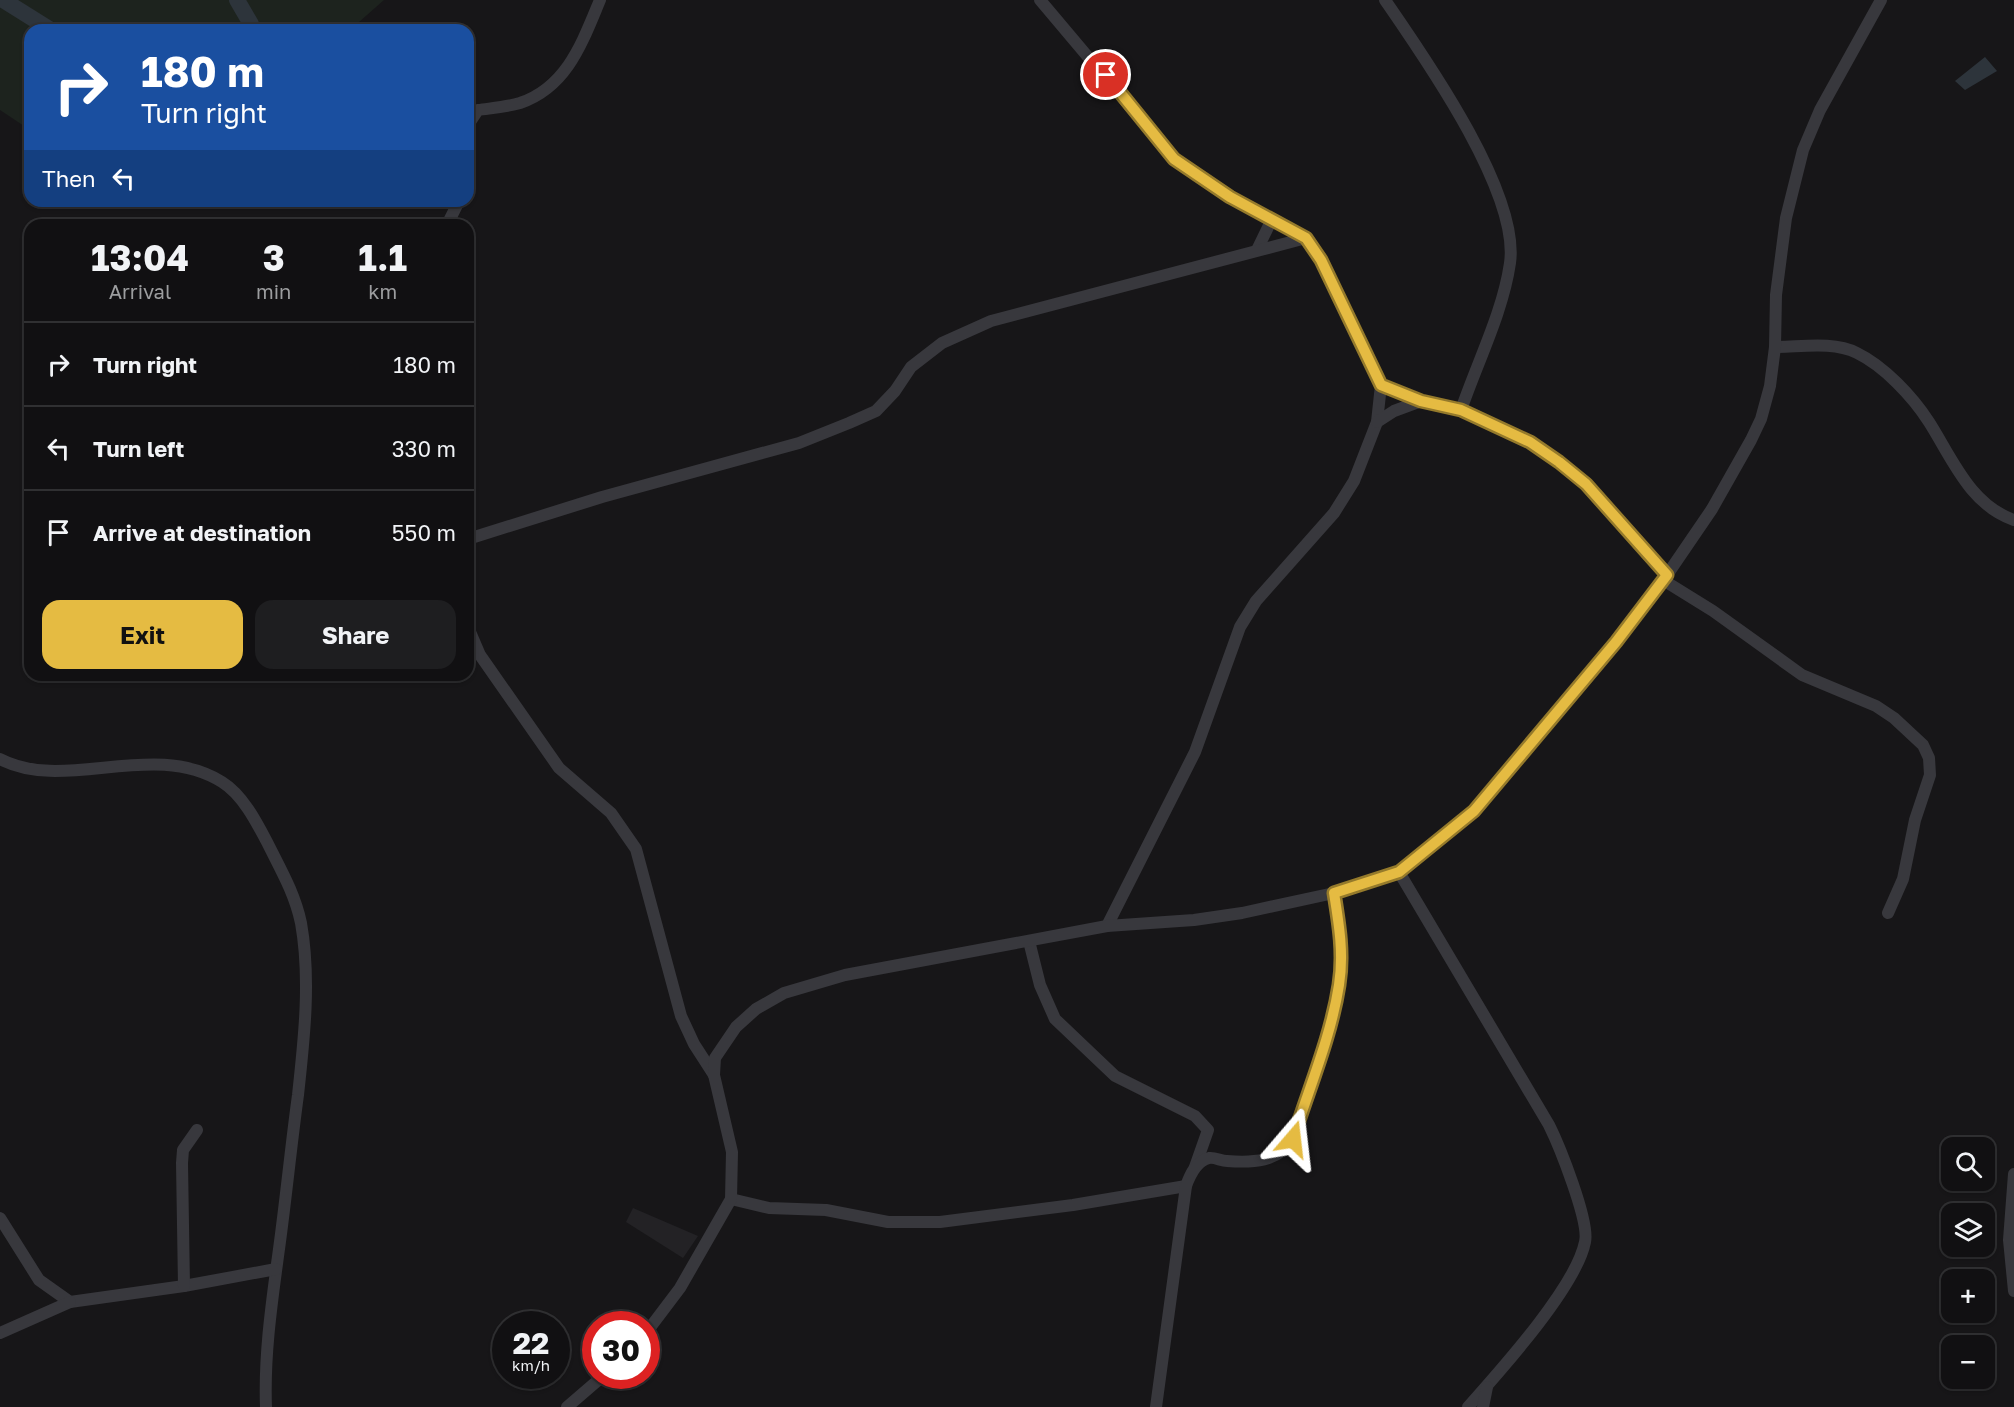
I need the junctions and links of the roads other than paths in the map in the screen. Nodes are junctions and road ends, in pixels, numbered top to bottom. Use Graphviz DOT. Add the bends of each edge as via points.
graph roads {
  1 [pos="600,0"];
  2 [pos="1040,0"];
  3 [pos="1385,0"];
  4 [pos="1881,0"];
  5 [pos="474,116"];
  6 [pos="1272,219"];
  7 [pos="1306,238"];
  8 [pos="1257,250"];
  9 [pos="1775,347"];
  10 [pos="1381,385"];
  11 [pos="1421,401"];
  12 [pos="1461,410"];
  13 [pos="1377,422"];
  14 [pos="2014,520"];
  15 [pos="474,537"];
  16 [pos="1665,577"];
  17 [pos="474,641"];
  18 [pos="0,759"];
  19 [pos="1399,872"];
  20 [pos="1334,893"];
  21 [pos="1888,913"];
  22 [pos="1107,926"];
  23 [pos="1029,941"];
  24 [pos="714,1075"];
  25 [pos="198,1130"];
  26 [pos="1195,1168"];
  27 [pos="2014,1174"];
  28 [pos="1186,1186"];
  29 [pos="731,1199"];
  30 [pos="0,1218"];
  31 [pos="276,1269"];
  32 [pos="184,1286"];
  33 [pos="2014,1291"];
  34 [pos="70,1302"];
  35 [pos="660,1314"];
  36 [pos="0,1333"];
  37 [pos="1487,1386"];
  38 [pos="588,1389"];
  39 [pos="266,1407"];
  40 [pos="567,1407"];
  41 [pos="1156,1407"];
  42 [pos="1468,1407"];
  43 [pos="1483,1407"];
  1 -- 5 [label="street" via="567,70 550,89 519,104 478,110"];
  2 -- 6 [label="street" via="1174,159 1230,197"];
  3 -- 12 [label="street" via="1436,73 1491,179 1508,223 1510,264"];
  4 -- 9 [label="street" via="1803,150 1786,218 1776,295"];
  6 -- 7 [label="street"];
  6 -- 8 [label="street"];
  7 -- 8 [label="street"];
  7 -- 10 [label="street" via="1321,260"];
  8 -- 15 [label="street" via="991,321 942,343 911,367 876,411 849,423 799,443 602,496"];
  9 -- 14 [label="street" via="1840,348 1857,353 1879,368 1916,404 1974,492 1987,506"];
  9 -- 16 [label="street" via="1761,419 1712,509"];
  10 -- 11 [label="street"];
  10 -- 13 [label="street"];
  11 -- 12 [label="street"];
  11 -- 13 [label="street"];
  12 -- 16 [label="street" via="1530,442 1586,484"];
  13 -- 22 [label="street" via="1354,481 1334,513 1256,601 1240,627 1195,752"];
  16 -- 19 [label="street" via="1500,783 1451,832"];
  16 -- 21 [label="street" via="1802,675 1876,706 1923,745 1930,775 1915,820 1903,879"];
  17 -- 24 [label="street" via="559,768 611,813 636,849 681,1016"];
  18 -- 31 [label="street" via="45,770 126,764 187,769 224,783 259,826 288,883 301,923 305,983 304,1045"];
  19 -- 20 [label="street"];
  19 -- 37 [label="street" via="1549,1125 1584,1221 1586,1241 1574,1270"];
  20 -- 22 [label="street" via="1233,914"];
  20 -- 26 [label="street" via="1341,942 1339,984 1293,1139 1286,1151 1276,1156 1241,1162 1208,1159"];
  22 -- 23 [label="street"];
  23 -- 24 [label="street" via="845,975 784,993 756,1009 736,1027 715,1058"];
  23 -- 26 [label="street" via="1040,985 1055,1019 1115,1076 1195,1116 1208,1130"];
  24 -- 29 [label="street" via="732,1152"];
  25 -- 32 [label="street" via="183,1150"];
  26 -- 28 [label="street"];
  27 -- 33 [label="street" via="2009,1240"];
  28 -- 29 [label="street" via="940,1222 888,1222 826,1210 769,1208"];
  28 -- 41 [label="street"];
  29 -- 35 [label="street" via="680,1288"];
  30 -- 34 [label="street" via="39,1280"];
  31 -- 32 [label="street"];
  31 -- 39 [label="street" via="265,1377"];
  32 -- 34 [label="street"];
  34 -- 36 [label="street"];
  37 -- 42 [label="street"];
  37 -- 43 [label="street"];
  38 -- 40 [label="street"];
}
